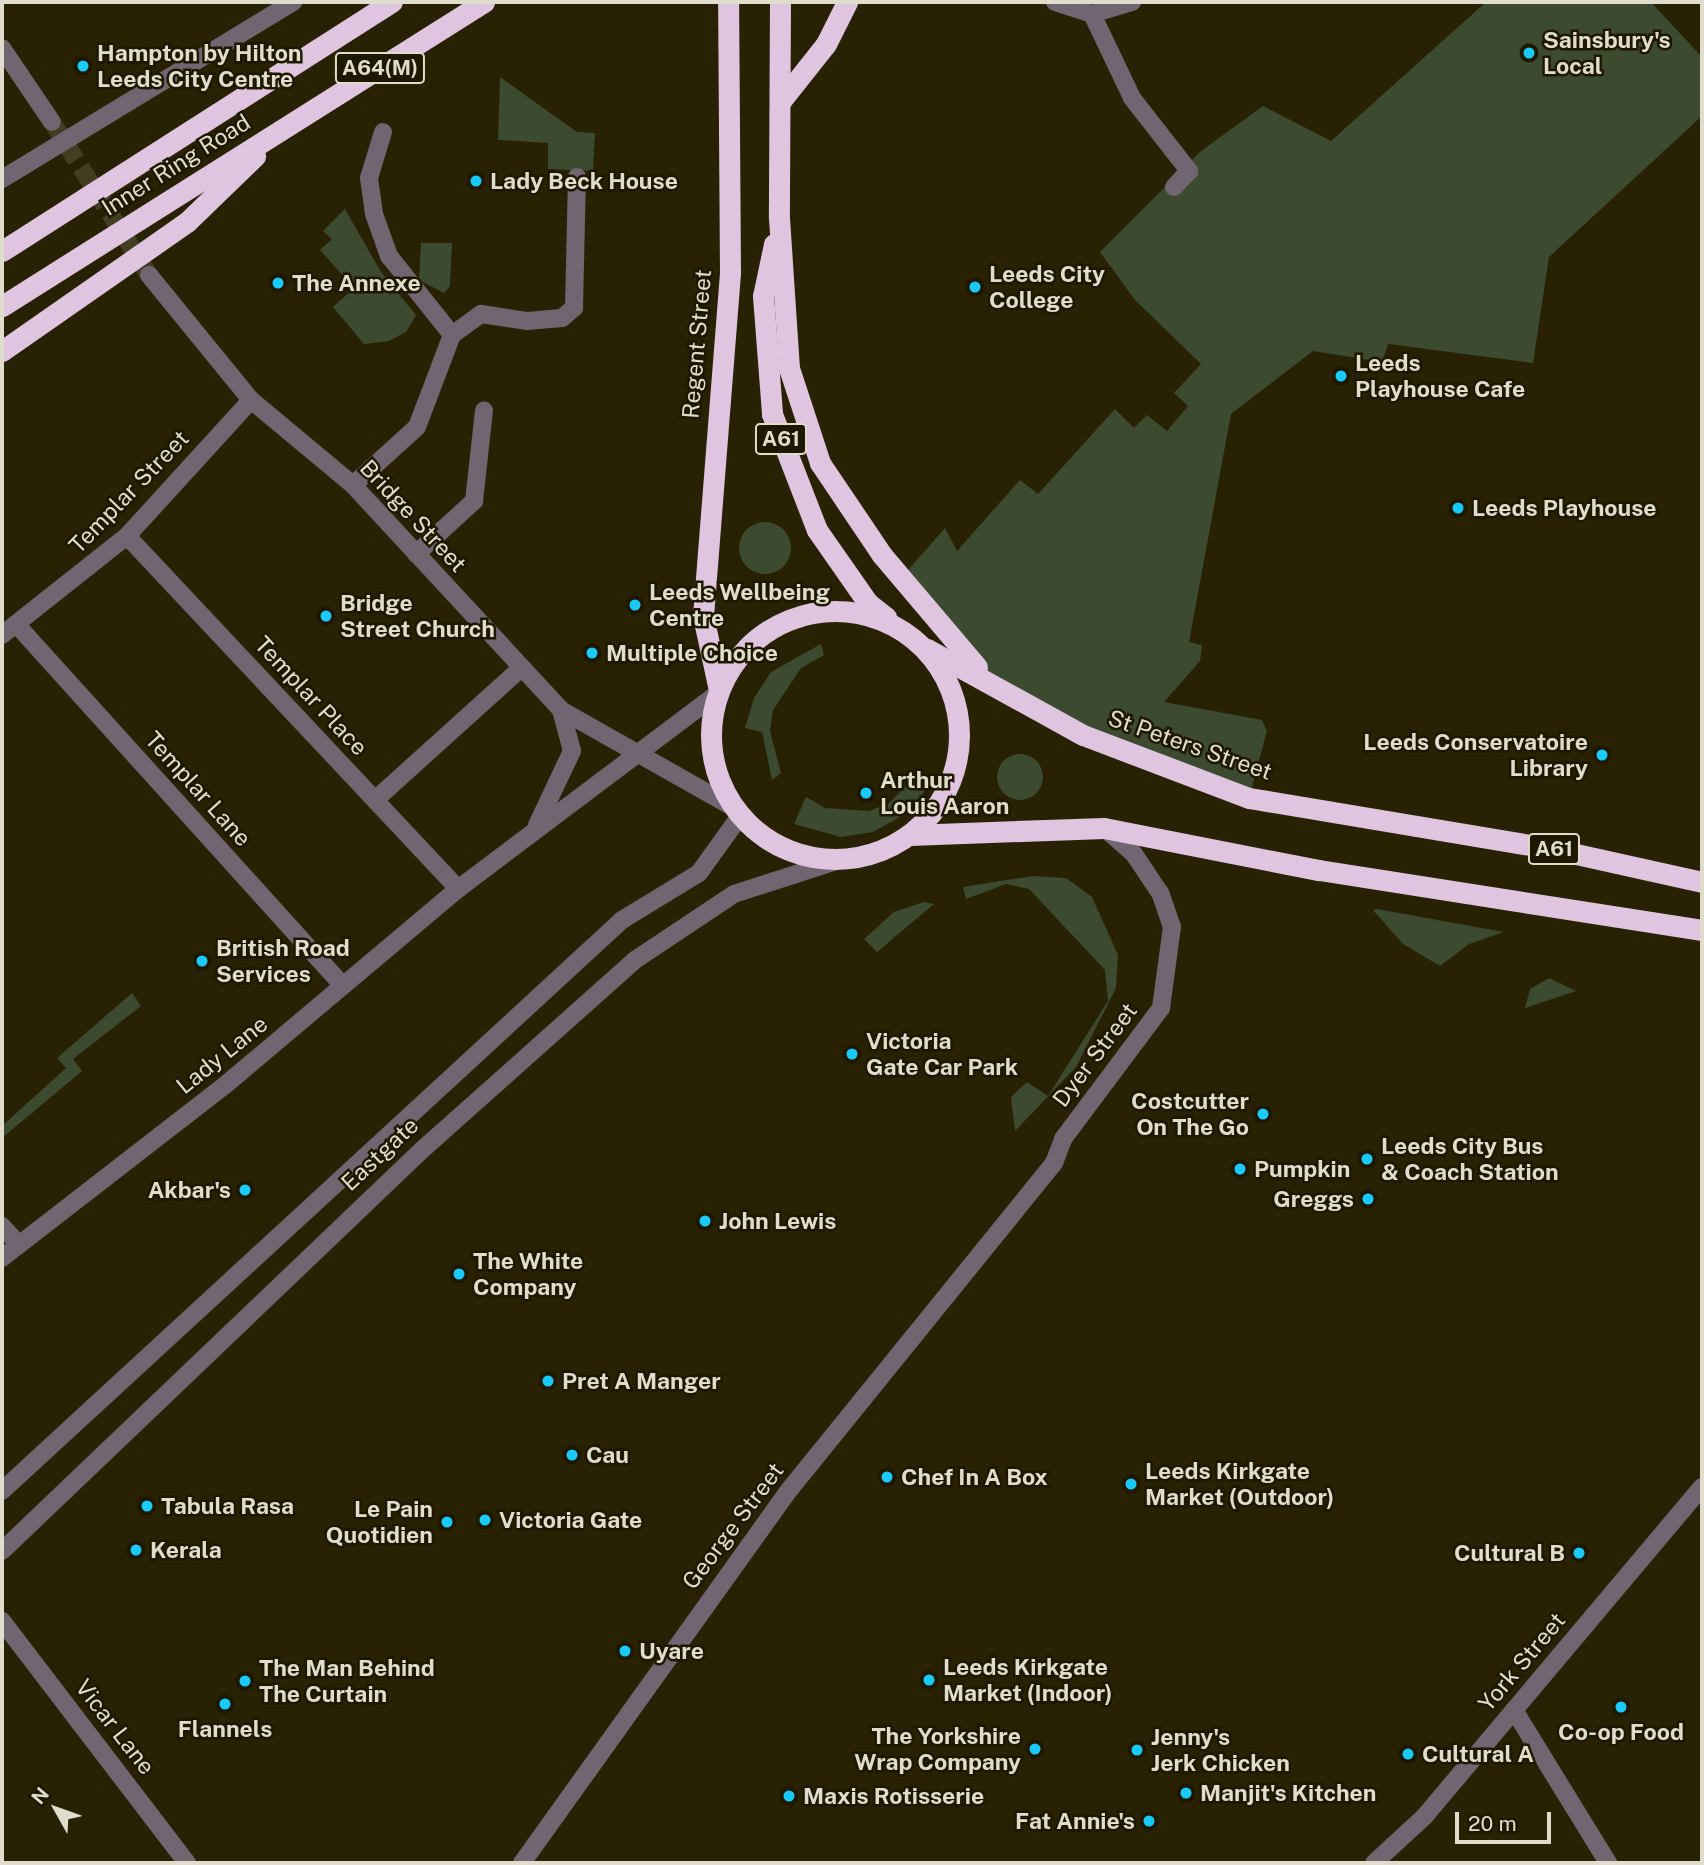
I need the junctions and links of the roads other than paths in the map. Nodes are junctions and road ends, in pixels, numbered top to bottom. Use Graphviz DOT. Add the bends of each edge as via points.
graph roads {
  1 [pos="293,2"];
  2 [pos="392,2"];
  3 [pos="484,2"];
  4 [pos="728,2"];
  5 [pos="780,2"];
  6 [pos="847,2"];
  7 [pos="1055,2"];
  8 [pos="1132,2"];
  9 [pos="1092,14"];
  10 [pos="2,48"];
  11 [pos="780,102"];
  12 [pos="52,122"];
  13 [pos="383,132"];
  14 [pos="275,135"];
  15 [pos="577,177"];
  16 [pos="2,179"];
  17 [pos="1174,187"];
  18 [pos="779,218"];
  19 [pos="2,250"];
  20 [pos="149,275"];
  21 [pos="2,306"];
  22 [pos="452,335"];
  23 [pos="2,351"];
  24 [pos="251,400"];
  25 [pos="484,411"];
  26 [pos="353,485"];
  27 [pos="127,536"];
  28 [pos="416,554"];
  29 [pos="898,626"];
  30 [pos="9,630"];
  31 [pos="927,649"];
  32 [pos="520,669"];
  33 [pos="718,692"];
  34 [pos="1009,693"];
  35 [pos="561,710"];
  36 [pos="637,752"];
  37 [pos="375,800"];
  38 [pos="737,812"];
  39 [pos="1104,828"];
  40 [pos="533,831"];
  41 [pos="909,835"];
  42 [pos="839,860"];
  43 [pos="1702,882"];
  44 [pos="458,889"];
  45 [pos="1702,930"];
  46 [pos="343,986"];
  47 [pos="2,1226"];
  48 [pos="998,1228"];
  49 [pos="18,1244"];
  50 [pos="2,1258"];
  51 [pos="1702,1487"];
  52 [pos="2,1491"];
  53 [pos="2,1551"];
  54 [pos="2,1621"];
  55 [pos="1514,1710"];
  56 [pos="187,1863"];
  57 [pos="522,1863"];
  58 [pos="1374,1863"];
  59 [pos="1608,1863"];
  1 -- 16 [label="street"];
  2 -- 19 [label="highway, Inner Ring Road / A64(M)"];
  3 -- 14 [label="highway, Inner Ring Road / A64(M)"];
  4 -- 33 [label="highway, Regent Street / A61" via="730,273 704,602"];
  5 -- 11 [label="highway, A61"];
  6 -- 11 [label="highway" via="825,44"];
  7 -- 9 [label="street"];
  8 -- 9 [label="street"];
  9 -- 17 [label="street" via="1132,98 1189,171"];
  10 -- 12 [label="street"];
  11 -- 18 [label="highway, A61"];
  13 -- 22 [label="street" via="369,178 374,214 389,256"];
  14 -- 21 [label="highway, Inner Ring Road / A64(M)"];
  14 -- 23 [label="highway, A64(M)" via="187,222 90,294"];
  15 -- 22 [label="street" via="574,308 562,318 527,321 481,314"];
  18 -- 29 [label="highway, A61" via="762,296 772,414 817,530 868,603"];
  18 -- 34 [label="highway, A61" via="789,368 820,463 959,652"];
  20 -- 24 [label="street, Bridge Street"];
  22 -- 26 [label="street" via="417,427"];
  24 -- 26 [label="street, Bridge Street"];
  24 -- 27 [label="street, Templar Street"];
  25 -- 28 [label="street" via="474,501"];
  26 -- 28 [label="street, Bridge Street"];
  27 -- 30 [label="street, Templar Street"];
  27 -- 37 [label="street, Templar Place"];
  28 -- 32 [label="street, Bridge Street"];
  29 -- 31 [label="highway, Eastgate / A61"];
  29 -- 33 [label="highway, Eastgate / A61" via="865,613 798,615 744,649"];
  30 -- 46 [label="street, Templar Lane"];
  31 -- 34 [label="highway, St Peters Street / A61"];
  31 -- 41 [label="highway, Eastgate / A61" via="958,709 960,743 953,776 936,809"];
  32 -- 35 [label="street, Bridge Street"];
  32 -- 37 [label="street"];
  33 -- 36 [label="street, Lady Lane"];
  33 -- 38 [label="highway, Eastgate / A61" via="710,741 717,776"];
  34 -- 43 [label="highway, St Peters Street / A61" via="1083,735 1249,798 1549,848"];
  35 -- 36 [label="street, Bridge Street"];
  35 -- 40 [label="street, Lady Lane" via="572,751"];
  36 -- 38 [label="street, Bridge Street"];
  36 -- 40 [label="street, Lady Lane"];
  37 -- 44 [label="street, Templar Place"];
  38 -- 42 [label="highway, Eastgate / A61" via="768,841 802,855"];
  38 -- 52 [label="street, Eastgate" via="705,868 608,932"];
  39 -- 41 [label="highway, A61"];
  39 -- 45 [label="highway, A61" via="1319,870"];
  39 -- 48 [label="street, Dyer Street" via="1134,853 1160,893 1172,927 1161,1008"];
  40 -- 44 [label="street, Lady Lane"];
  41 -- 42 [label="highway, Eastgate / A61" via="881,851"];
  42 -- 53 [label="street, Eastgate" via="734,894 635,960 423,1149"];
  44 -- 46 [label="street, Lady Lane"];
  46 -- 49 [label="street, Lady Lane"];
  47 -- 49 [label="street"];
  48 -- 57 [label="street, George Street" via="790,1489"];
  49 -- 50 [label="street, Lady Lane"];
  51 -- 55 [label="street, York Street"];
  54 -- 56 [label="street, Vicar Lane"];
  55 -- 58 [label="street, York Street" via="1424,1817"];
  55 -- 59 [label="street"];
}
